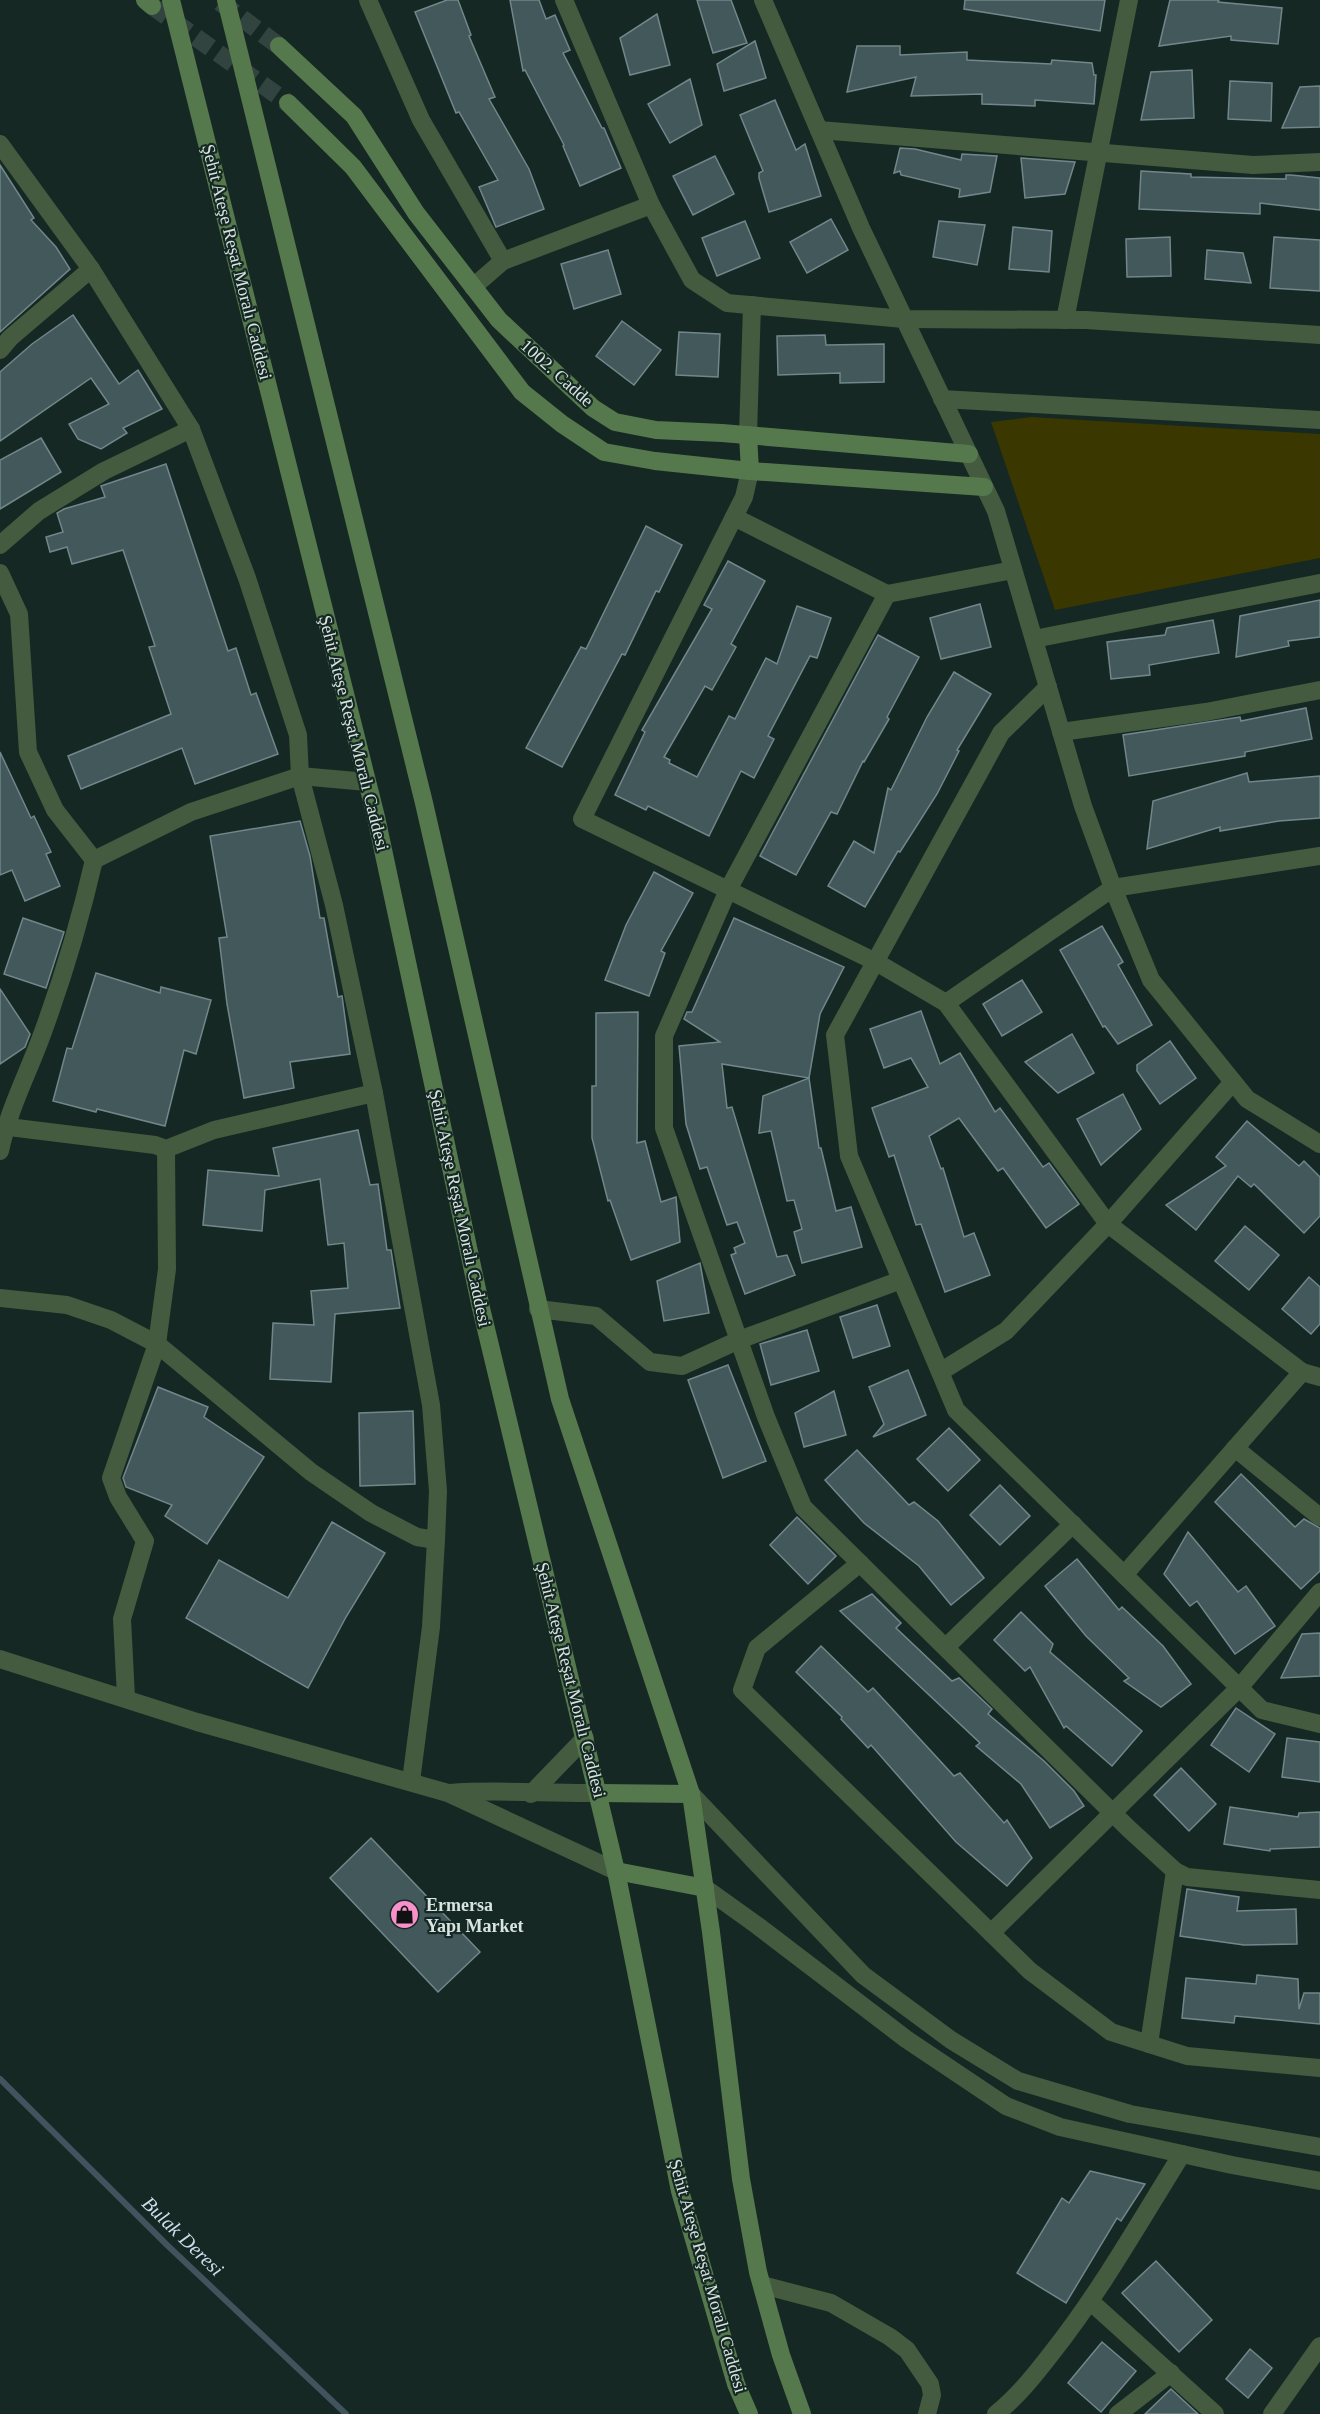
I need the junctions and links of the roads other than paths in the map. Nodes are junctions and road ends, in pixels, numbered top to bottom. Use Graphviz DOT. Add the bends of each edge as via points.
graph roads {
  1 [pos="171,0"];
  2 [pos="226,0"];
  3 [pos="368,0"];
  4 [pos="564,0"];
  5 [pos="763,0"];
  6 [pos="1130,0"];
  7 [pos="279,46"];
  8 [pos="288,103"];
  9 [pos="819,130"];
  10 [pos="0,144"];
  11 [pos="1097,152"];
  12 [pos="1320,162"];
  13 [pos="651,205"];
  14 [pos="503,261"];
  15 [pos="91,269"];
  16 [pos="473,286"];
  17 [pos="453,301"];
  18 [pos="752,305"];
  19 [pos="904,319"];
  20 [pos="1065,320"];
  21 [pos="1320,335"];
  22 [pos="0,350"];
  23 [pos="942,399"];
  24 [pos="1320,420"];
  25 [pos="191,429"];
  26 [pos="748,435"];
  27 [pos="969,454"];
  28 [pos="750,471"];
  29 [pos="984,487"];
  30 [pos="734,517"];
  31 [pos="0,545"];
  32 [pos="1013,570"];
  33 [pos="0,573"];
  34 [pos="1320,583"];
  35 [pos="887,594"];
  36 [pos="1034,639"];
  37 [pos="1048,687"];
  38 [pos="1320,690"];
  39 [pos="1061,732"];
  40 [pos="300,776"];
  41 [pos="367,782"];
  42 [pos="1320,856"];
  43 [pos="94,860"];
  44 [pos="1113,888"];
  45 [pos="728,890"];
  46 [pos="876,962"];
  47 [pos="946,1003"];
  48 [pos="1233,1082"];
  49 [pos="374,1093"];
  50 [pos="2,1127"];
  51 [pos="1320,1144"];
  52 [pos="166,1149"];
  53 [pos="0,1151"];
  54 [pos="1108,1224"];
  55 [pos="901,1280"];
  56 [pos="0,1298"];
  57 [pos="537,1309"];
  58 [pos="739,1340"];
  59 [pos="157,1344"];
  60 [pos="940,1372"];
  61 [pos="1302,1372"];
  62 [pos="1320,1377"];
  63 [pos="1235,1448"];
  64 [pos="1320,1517"];
  65 [pos="1072,1524"];
  66 [pos="436,1540"];
  67 [pos="860,1563"];
  68 [pos="1124,1575"];
  69 [pos="1320,1592"];
  70 [pos="946,1647"];
  71 [pos="0,1659"];
  72 [pos="1239,1688"];
  73 [pos="126,1698"];
  74 [pos="1320,1724"];
  75 [pos="585,1738"];
  76 [pos="411,1781"];
  77 [pos="448,1793"];
  78 [pos="599,1793"];
  79 [pos="531,1794"];
  80 [pos="691,1794"];
  81 [pos="1113,1812"];
  82 [pos="616,1871"];
  83 [pos="1175,1871"];
  84 [pos="705,1888"];
  85 [pos="1320,1890"];
  86 [pos="991,1933"];
  87 [pos="1149,2044"];
  88 [pos="1320,2068"];
  89 [pos="1320,2147"];
  90 [pos="1182,2154"];
  91 [pos="1320,2181"];
  92 [pos="762,2285"];
  93 [pos="1090,2301"];
  94 [pos="1320,2346"];
  95 [pos="1171,2373"];
  96 [pos="749,2414"];
  97 [pos="802,2414"];
  98 [pos="927,2414"];
  99 [pos="996,2414"];
  100 [pos="1118,2414"];
  101 [pos="1215,2414"];
  102 [pos="1272,2414"];
  1 -- 41 [label="main road, Şehit Ateşe Reşat Moralı Caddesi"];
  2 -- 57 [label="main road" via="424,803"];
  3 -- 14 [label="street" via="421,120"];
  4 -- 13 [label="street"];
  5 -- 9 [label="street"];
  6 -- 11 [label="street"];
  7 -- 16 [label="main road, 1002. Cadde" via="354,116 416,213"];
  8 -- 17 [label="main road, 1002. Cadde" via="353,167"];
  9 -- 11 [label="street"];
  9 -- 19 [label="street"];
  10 -- 15 [label="street"];
  11 -- 12 [label="street" via="1253,165"];
  11 -- 20 [label="street"];
  13 -- 14 [label="street"];
  13 -- 18 [label="street" via="692,280 728,303"];
  14 -- 16 [label="street"];
  15 -- 22 [label="street"];
  15 -- 25 [label="street"];
  16 -- 17 [label="main road"];
  16 -- 26 [label="main road, 1002. Cadde" via="499,320 593,408 615,422 656,430"];
  17 -- 28 [label="main road, 1002. Cadde" via="522,392 604,452"];
  18 -- 19 [label="street"];
  18 -- 26 [label="street"];
  19 -- 20 [label="street"];
  19 -- 23 [label="street"];
  20 -- 21 [label="street"];
  23 -- 24 [label="street"];
  23 -- 27 [label="street"];
  25 -- 31 [label="street" via="86,482 39,511"];
  25 -- 40 [label="street" via="247,578 298,735"];
  26 -- 27 [label="main road, 1002. Cadde"];
  26 -- 28 [label="main road"];
  27 -- 29 [label="street"];
  28 -- 29 [label="main road, 1002. Cadde"];
  28 -- 30 [label="street"];
  29 -- 32 [label="street" via="996,511"];
  30 -- 35 [label="street"];
  30 -- 45 [label="street" via="582,819"];
  32 -- 35 [label="street"];
  32 -- 36 [label="street"];
  33 -- 43 [label="street" via="19,614 28,752 55,810"];
  34 -- 36 [label="street"];
  35 -- 45 [label="street"];
  36 -- 37 [label="street"];
  37 -- 39 [label="street"];
  37 -- 46 [label="street" via="1001,733"];
  38 -- 39 [label="street" via="1206,712"];
  39 -- 44 [label="street"];
  40 -- 41 [label="street"];
  40 -- 43 [label="street" via="191,812"];
  40 -- 49 [label="street" via="334,905"];
  41 -- 75 [label="main road, Şehit Ateşe Reşat Moralı Caddesi" via="481,1308"];
  42 -- 44 [label="street"];
  43 -- 50 [label="street" via="81,918 40,1039"];
  44 -- 47 [label="street"];
  44 -- 48 [label="street" via="1151,980"];
  45 -- 46 [label="street"];
  45 -- 58 [label="street" via="664,1036 664,1128"];
  46 -- 47 [label="street"];
  46 -- 55 [label="street" via="835,1035 849,1156"];
  47 -- 54 [label="street"];
  48 -- 51 [label="street" via="1247,1099"];
  48 -- 54 [label="street"];
  49 -- 52 [label="street" via="214,1130"];
  49 -- 66 [label="street" via="431,1405 438,1491"];
  50 -- 52 [label="street"];
  50 -- 53 [label="street"];
  52 -- 59 [label="street" via="167,1269"];
  54 -- 60 [label="street" via="1006,1331"];
  54 -- 61 [label="street"];
  55 -- 58 [label="street"];
  55 -- 60 [label="street"];
  56 -- 59 [label="street" via="67,1305 111,1320"];
  57 -- 58 [label="street" via="596,1316 650,1362 682,1366"];
  57 -- 80 [label="main road" via="560,1399"];
  58 -- 67 [label="street" via="803,1507"];
  59 -- 66 [label="street" via="311,1472 371,1513 417,1537"];
  59 -- 73 [label="street" via="111,1478 145,1541 122,1619"];
  60 -- 65 [label="street" via="956,1410"];
  61 -- 62 [label="street"];
  61 -- 63 [label="street"];
  63 -- 64 [label="street"];
  63 -- 68 [label="street"];
  65 -- 68 [label="street"];
  65 -- 70 [label="street"];
  66 -- 76 [label="street" via="432,1627"];
  67 -- 70 [label="street"];
  67 -- 86 [label="street" via="757,1648 742,1690"];
  68 -- 72 [label="street"];
  69 -- 72 [label="street"];
  70 -- 81 [label="street"];
  71 -- 73 [label="street"];
  72 -- 74 [label="street" via="1262,1710"];
  72 -- 81 [label="street"];
  73 -- 76 [label="street" via="197,1722"];
  75 -- 78 [label="main road, Şehit Ateşe Reşat Moralı Caddesi"];
  75 -- 79 [label="street"];
  76 -- 77 [label="street"];
  77 -- 79 [label="street"];
  77 -- 82 [label="street"];
  78 -- 79 [label="street"];
  78 -- 80 [label="main road"];
  78 -- 82 [label="main road, Şehit Ateşe Reşat Moralı Caddesi"];
  80 -- 84 [label="main road"];
  80 -- 89 [label="street" via="863,1975 951,2040 1018,2081 1130,2114"];
  81 -- 83 [label="street"];
  81 -- 86 [label="street"];
  82 -- 84 [label="main road"];
  82 -- 96 [label="main road, Şehit Ateşe Reşat Moralı Caddesi" via="680,2191 736,2384"];
  83 -- 85 [label="street" via="1187,1877"];
  83 -- 87 [label="street"];
  84 -- 90 [label="street" via="906,2039 1006,2106 1060,2127"];
  84 -- 92 [label="main road" via="741,2179"];
  86 -- 87 [label="street" via="1030,1971 1111,2032"];
  87 -- 88 [label="street" via="1187,2056"];
  90 -- 91 [label="street"];
  90 -- 93 [label="street"];
  92 -- 97 [label="main road"];
  92 -- 98 [label="street" via="831,2303 907,2350 930,2384 932,2395"];
  93 -- 95 [label="street"];
  93 -- 99 [label="street" via="1016,2398"];
  94 -- 102 [label="street"];
  95 -- 100 [label="street"];
  95 -- 101 [label="street"];
}
